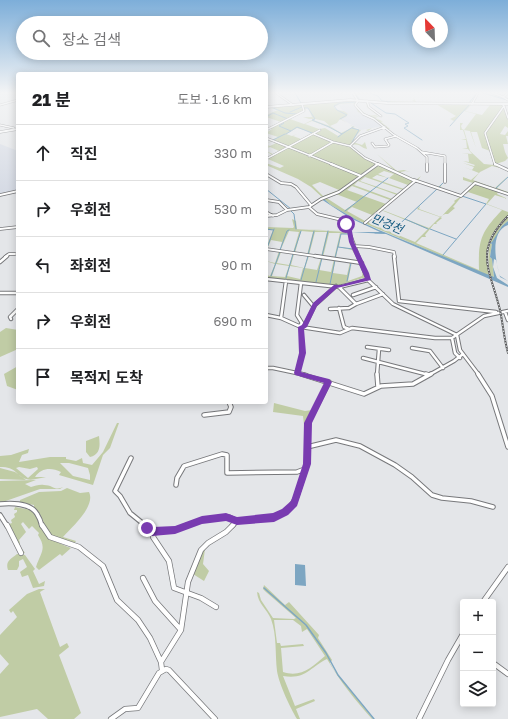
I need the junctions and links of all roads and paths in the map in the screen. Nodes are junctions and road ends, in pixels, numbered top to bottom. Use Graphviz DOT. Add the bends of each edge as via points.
graph roads {
  1 [pos="6,127"];
  2 [pos="385,127"];
  3 [pos="490,127"];
  4 [pos="16,129"];
  5 [pos="320,130"];
  6 [pos="0,132"];
  7 [pos="313,133"];
  8 [pos="396,136"];
  9 [pos="268,139"];
  10 [pos="334,142"];
  11 [pos="372,143"];
  12 [pos="350,146"];
  13 [pos="288,147"];
  14 [pos="422,152"];
  15 [pos="309,156"];
  16 [pos="268,158"];
  17 [pos="378,164"];
  18 [pos="508,170"];
  19 [pos="427,171"];
  20 [pos="268,175"];
  21 [pos="360,176"];
  22 [pos="414,180"];
  23 [pos="445,182"];
  24 [pos="16,191"];
  25 [pos="508,194"];
  26 [pos="0,195"];
  27 [pos="268,200"];
  28 [pos="310,206"];
  29 [pos="286,210"];
  30 [pos="268,213"];
  31 [pos="268,216"];
  32 [pos="273,216"];
  33 [pos="365,223"];
  34 [pos="16,227"];
  35 [pos="0,229"];
  36 [pos="354,246"];
  37 [pos="268,249"];
  38 [pos="15,254"];
  39 [pos="0,262"];
  40 [pos="362,263"];
  41 [pos="268,279"];
  42 [pos="368,280"];
  43 [pos="286,281"];
  44 [pos="301,283"];
  45 [pos="337,286"];
  46 [pos="376,287"];
  47 [pos="16,292"];
  48 [pos="0,293"];
  49 [pos="383,294"];
  50 [pos="304,295"];
  51 [pos="353,295"];
  52 [pos="356,304"];
  53 [pos="314,307"];
  54 [pos="339,308"];
  55 [pos="330,309"];
  56 [pos="16,311"];
  57 [pos="496,312"];
  58 [pos="507,312"];
  59 [pos="268,316"];
  60 [pos="281,318"];
  61 [pos="11,319"];
  62 [pos="508,320"];
  63 [pos="302,327"];
  64 [pos="349,329"];
  65 [pos="457,335"];
  66 [pos="452,338"];
  67 [pos="367,347"];
  68 [pos="412,348"];
  69 [pos="379,349"];
  70 [pos="389,350"];
  71 [pos="463,354"];
  72 [pos="362,358"];
  73 [pos="460,358"];
  74 [pos="379,361"];
  75 [pos="268,368"];
  76 [pos="443,368"];
  77 [pos="297,373"];
  78 [pos="429,375"];
  79 [pos="329,382"];
  80 [pos="378,387"];
  81 [pos="230,404"];
  82 [pos="204,414"];
  83 [pos="307,447"];
  84 [pos="508,447"];
  85 [pos="131,458"];
  86 [pos="305,469"];
  87 [pos="176,485"];
  88 [pos="0,504"];
  89 [pos="493,507"];
  90 [pos="0,515"];
  91 [pos="237,521"];
  92 [pos="154,531"];
  93 [pos="20,553"];
  94 [pos="508,567"];
  95 [pos="143,578"];
  96 [pos="188,593"];
  97 [pos="485,599"];
  98 [pos="216,607"];
  99 [pos="181,630"];
  100 [pos="460,643"];
  101 [pos="161,662"];
  102 [pos="496,665"];
  103 [pos="162,670"];
  104 [pos="508,674"];
  105 [pos="110,719"];
  106 [pos="215,719"];
  107 [pos="419,719"];
  1 -- 4 [label="street"];
  2 -- 8 [label="street"];
  2 -- 12 [label="street" via="372,130 354,140"];
  3 -- 18 [label="street" via="486,133 495,165"];
  4 -- 6 [label="main road"];
  5 -- 7 [label="street"];
  7 -- 10 [label="street"];
  7 -- 13 [label="street"];
  8 -- 11 [label="street" via="386,139 389,146 375,146"];
  8 -- 14 [label="street"];
  9 -- 13 [label="street"];
  10 -- 12 [label="street"];
  10 -- 15 [label="street"];
  12 -- 17 [label="street"];
  13 -- 15 [label="street"];
  13 -- 16 [label="street"];
  14 -- 19 [label="street" via="427,157"];
  14 -- 23 [label="street" via="445,156"];
  15 -- 21 [label="street"];
  17 -- 21 [label="street"];
  17 -- 22 [label="street"];
  20 -- 28 [label="street" via="281,183 294,186"];
  21 -- 28 [label="street" via="339,192"];
  22 -- 25 [label="street" via="461,196 474,183"];
  22 -- 33 [label="street"];
  24 -- 26 [label="street"];
  27 -- 29 [label="street" via="279,202"];
  28 -- 29 [label="street"];
  28 -- 36 [label="street" via="317,214 344,222"];
  29 -- 32 [label="street"];
  30 -- 32 [label="street"];
  31 -- 32 [label="street"];
  34 -- 35 [label="street"];
  36 -- 40 [label="street"];
  36 -- 57 [label="street" via="394,252 399,301"];
  37 -- 40 [label="street"];
  38 -- 39 [label="street" via="9,254"];
  40 -- 42 [label="street"];
  41 -- 43 [label="street"];
  42 -- 45 [label="street"];
  42 -- 46 [label="street"];
  43 -- 44 [label="street"];
  43 -- 60 [label="street"];
  44 -- 45 [label="street"];
  44 -- 63 [label="street" via="297,315"];
  45 -- 52 [label="street"];
  45 -- 53 [label="street"];
  46 -- 49 [label="street"];
  46 -- 51 [label="street"];
  47 -- 48 [label="street"];
  49 -- 52 [label="street"];
  49 -- 65 [label="street" via="391,303"];
  50 -- 53 [label="street"];
  52 -- 54 [label="street" via="349,308"];
  53 -- 63 [label="street"];
  54 -- 55 [label="street"];
  54 -- 64 [label="street" via="344,327"];
  56 -- 61 [label="street"];
  58 -- 62 [label="street"];
  58 -- 65 [label="street" via="484,316"];
  59 -- 60 [label="street"];
  60 -- 63 [label="street"];
  63 -- 64 [label="street" via="340,333"];
  63 -- 77 [label="street" via="302,353"];
  64 -- 66 [label="street"];
  65 -- 66 [label="street"];
  65 -- 71 [label="street" via="456,341"];
  66 -- 73 [label="street" via="455,354"];
  67 -- 69 [label="street"];
  68 -- 76 [label="street" via="430,351"];
  69 -- 70 [label="street"];
  69 -- 74 [label="street"];
  71 -- 73 [label="street"];
  71 -- 84 [label="street" via="488,387"];
  72 -- 74 [label="street"];
  73 -- 76 [label="street"];
  74 -- 78 [label="street"];
  74 -- 80 [label="street" via="376,375"];
  75 -- 77 [label="street"];
  76 -- 78 [label="street"];
  77 -- 79 [label="street"];
  78 -- 80 [label="street" via="413,384"];
  79 -- 80 [label="street" via="362,393"];
  79 -- 83 [label="street" via="308,423"];
  81 -- 82 [label="street" via="228,413"];
  83 -- 86 [label="street"];
  83 -- 89 [label="street" via="336,440 360,446 395,465 432,495"];
  85 -- 92 [label="street" via="115,491 133,516"];
  86 -- 87 [label="street" via="297,472 227,474 228,458 222,454 184,466"];
  86 -- 91 [label="street" via="294,504 289,509 274,518"];
  88 -- 101 [label="street" via="10,503 32,508 50,537 79,547 103,566 117,600 138,620"];
  90 -- 93 [label="street"];
  91 -- 92 [label="street" via="226,517 214,518 178,529"];
  91 -- 96 [label="street" via="202,548 188,582"];
  92 -- 96 [label="street" via="152,538 169,561 172,584 176,589"];
  94 -- 97 [label="street"];
  95 -- 99 [label="street" via="155,601"];
  96 -- 98 [label="street"];
  96 -- 99 [label="street"];
  99 -- 101 [label="street"];
  100 -- 107 [label="street" via="448,660"];
  101 -- 103 [label="street"];
  102 -- 104 [label="street"];
  103 -- 105 [label="street" via="138,708 125,709"];
  103 -- 106 [label="street" via="169,670"];
}
